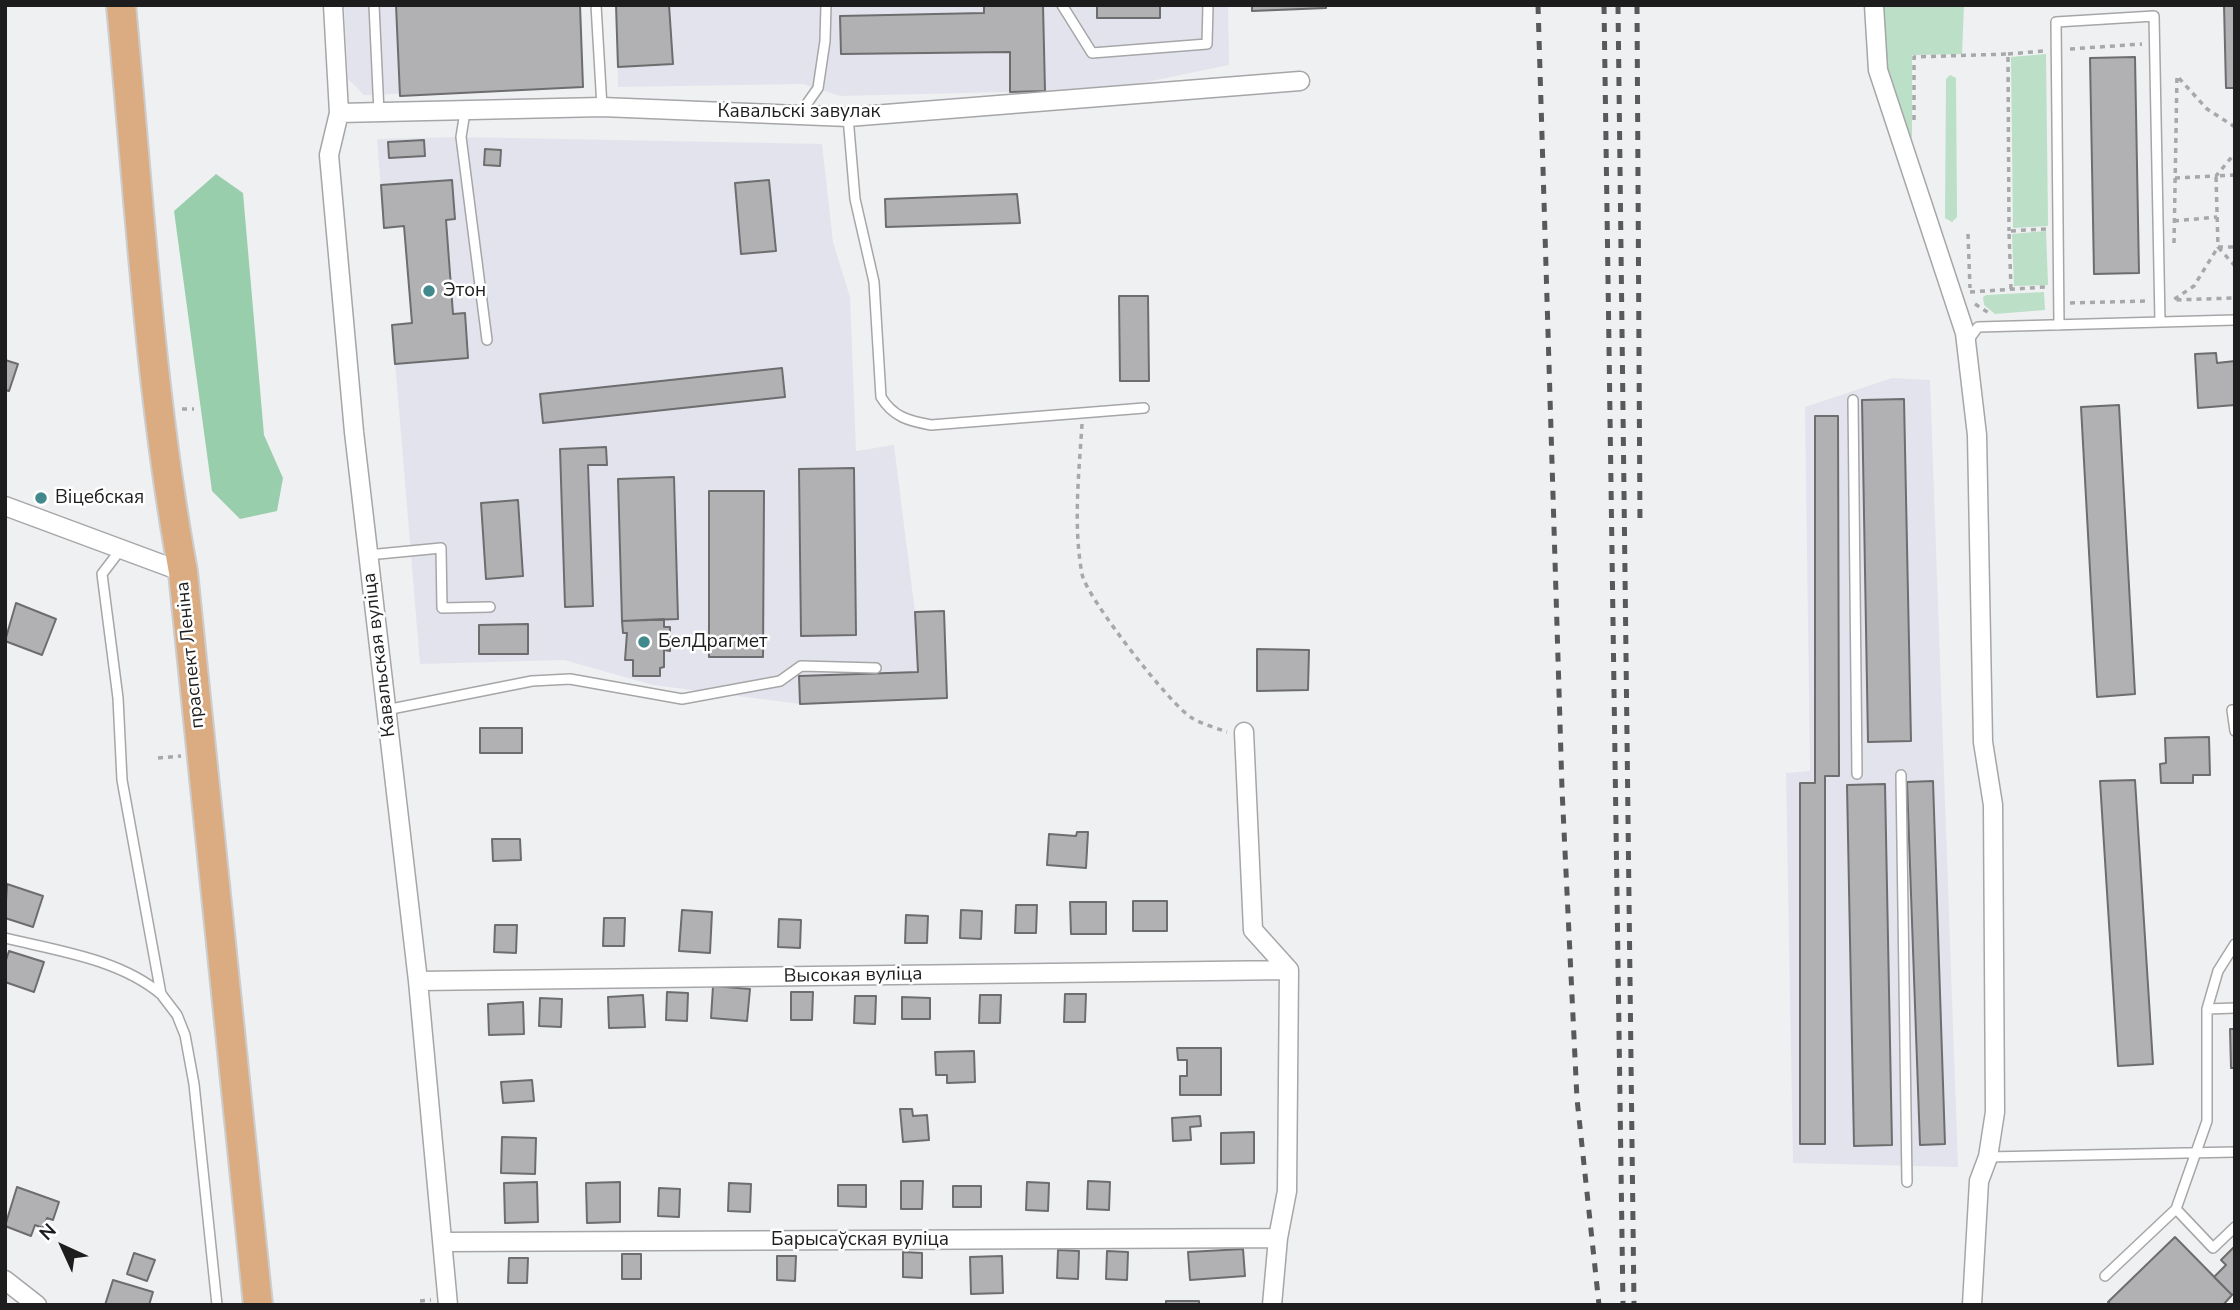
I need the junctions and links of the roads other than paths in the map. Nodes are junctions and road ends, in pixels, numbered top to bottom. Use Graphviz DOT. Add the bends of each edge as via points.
graph roads {
  1 [pos="121,5"];
  2 [pos="333,5"];
  3 [pos="374,5"];
  4 [pos="596,5"];
  5 [pos="826,5"];
  6 [pos="1062,5"];
  7 [pos="1208,5"];
  8 [pos="1874,5"];
  9 [pos="1300,81"];
  10 [pos="602,107"];
  11 [pos="465,112"];
  12 [pos="339,113"];
  13 [pos="379,113"];
  14 [pos="799,115"];
  15 [pos="848,117"];
  16 [pos="2235,320"];
  17 [pos="2160,322"];
  18 [pos="2059,325"];
  19 [pos="487,340"];
  20 [pos="1966,343"];
  21 [pos="1853,400"];
  22 [pos="1144,408"];
  23 [pos="5,506"];
  24 [pos="121,549"];
  25 [pos="368,555"];
  26 [pos="183,572"];
  27 [pos="490,607"];
  28 [pos="876,667"];
  29 [pos="386,710"];
  30 [pos="2232,710"];
  31 [pos="2235,731"];
  32 [pos="1244,735"];
  33 [pos="1857,774"];
  34 [pos="1901,775"];
  35 [pos="5,937"];
  36 [pos="2235,944"];
  37 [pos="1289,970"];
  38 [pos="418,981"];
  39 [pos="163,996"];
  40 [pos="2235,1008"];
  41 [pos="2207,1009"];
  42 [pos="2235,1153"];
  43 [pos="2197,1154"];
  44 [pos="1988,1157"];
  45 [pos="1907,1182"];
  46 [pos="2176,1209"];
  47 [pos="2235,1227"];
  48 [pos="1278,1238"];
  49 [pos="443,1242"];
  50 [pos="2105,1276"];
  51 [pos="5,1280"];
  52 [pos="37,1305"];
  53 [pos="217,1305"];
  54 [pos="258,1305"];
  55 [pos="448,1305"];
  56 [pos="1272,1305"];
  57 [pos="1972,1305"];
  1 -- 26 [label="main road, праспект Леніна" via="160,410"];
  2 -- 12 [label="street, Кавальская вуліца"];
  3 -- 13 [label="lane"];
  4 -- 10 [label="lane"];
  5 -- 14 [label="lane" via="818,88"];
  6 -- 7 [label="lane" via="1092,53 1207,44"];
  8 -- 20 [label="street" via="1878,70"];
  9 -- 15 [label="street, Кавальскі завулак"];
  10 -- 11 [label="street, Кавальскі завулак"];
  10 -- 14 [label="street, Кавальскі завулак"];
  11 -- 13 [label="street, Кавальскі завулак"];
  11 -- 19 [label="lane" via="461,137"];
  12 -- 13 [label="street, Кавальскі завулак"];
  12 -- 25 [label="street, Кавальская вуліца" via="329,155"];
  14 -- 15 [label="street, Кавальскі завулак"];
  15 -- 22 [label="lane" via="855,199 874,282 881,397 889,411 931,425"];
  16 -- 17 [label="lane"];
  17 -- 18 [label="lane"];
  17 -- 18 [label="lane" via="2154,16 2056,22"];
  18 -- 20 [label="lane" via="1978,327"];
  20 -- 44 [label="street" via="1977,435 1983,742 1993,805 1994,1112"];
  21 -- 33 [label="lane"];
  23 -- 24 [label="street"];
  24 -- 26 [label="street"];
  24 -- 39 [label="lane" via="102,574 118,698 122,780"];
  25 -- 27 [label="lane" via="441,548 442,608"];
  25 -- 29 [label="street, Кавальская вуліца"];
  26 -- 54 [label="main road, праспект Леніна"];
  28 -- 29 [label="lane" via="801,666 780,681 682,699 570,679 532,681"];
  29 -- 38 [label="street, Кавальская вуліца"];
  30 -- 31 [label="lane"];
  32 -- 37 [label="street" via="1253,930"];
  34 -- 45 [label="lane"];
  35 -- 39 [label="lane" via="102,963 142,978"];
  36 -- 41 [label="lane" via="2218,971"];
  37 -- 38 [label="street, Высокая вуліца"];
  37 -- 48 [label="street" via="1287,1191"];
  38 -- 49 [label="street, Кавальская вуліца"];
  39 -- 53 [label="lane" via="185,1035 194,1084"];
  40 -- 41 [label="lane"];
  41 -- 43 [label="lane" via="2207,1121"];
  42 -- 43 [label="lane"];
  43 -- 44 [label="lane"];
  43 -- 46 [label="lane"];
  44 -- 57 [label="street" via="1979,1181"];
  46 -- 47 [label="lane" via="2213,1248"];
  46 -- 50 [label="lane"];
  48 -- 49 [label="street, Барысаўская вуліца"];
  48 -- 56 [label="street"];
  49 -- 55 [label="street, Кавальская вуліца"];
  51 -- 52 [label="street"];
}
